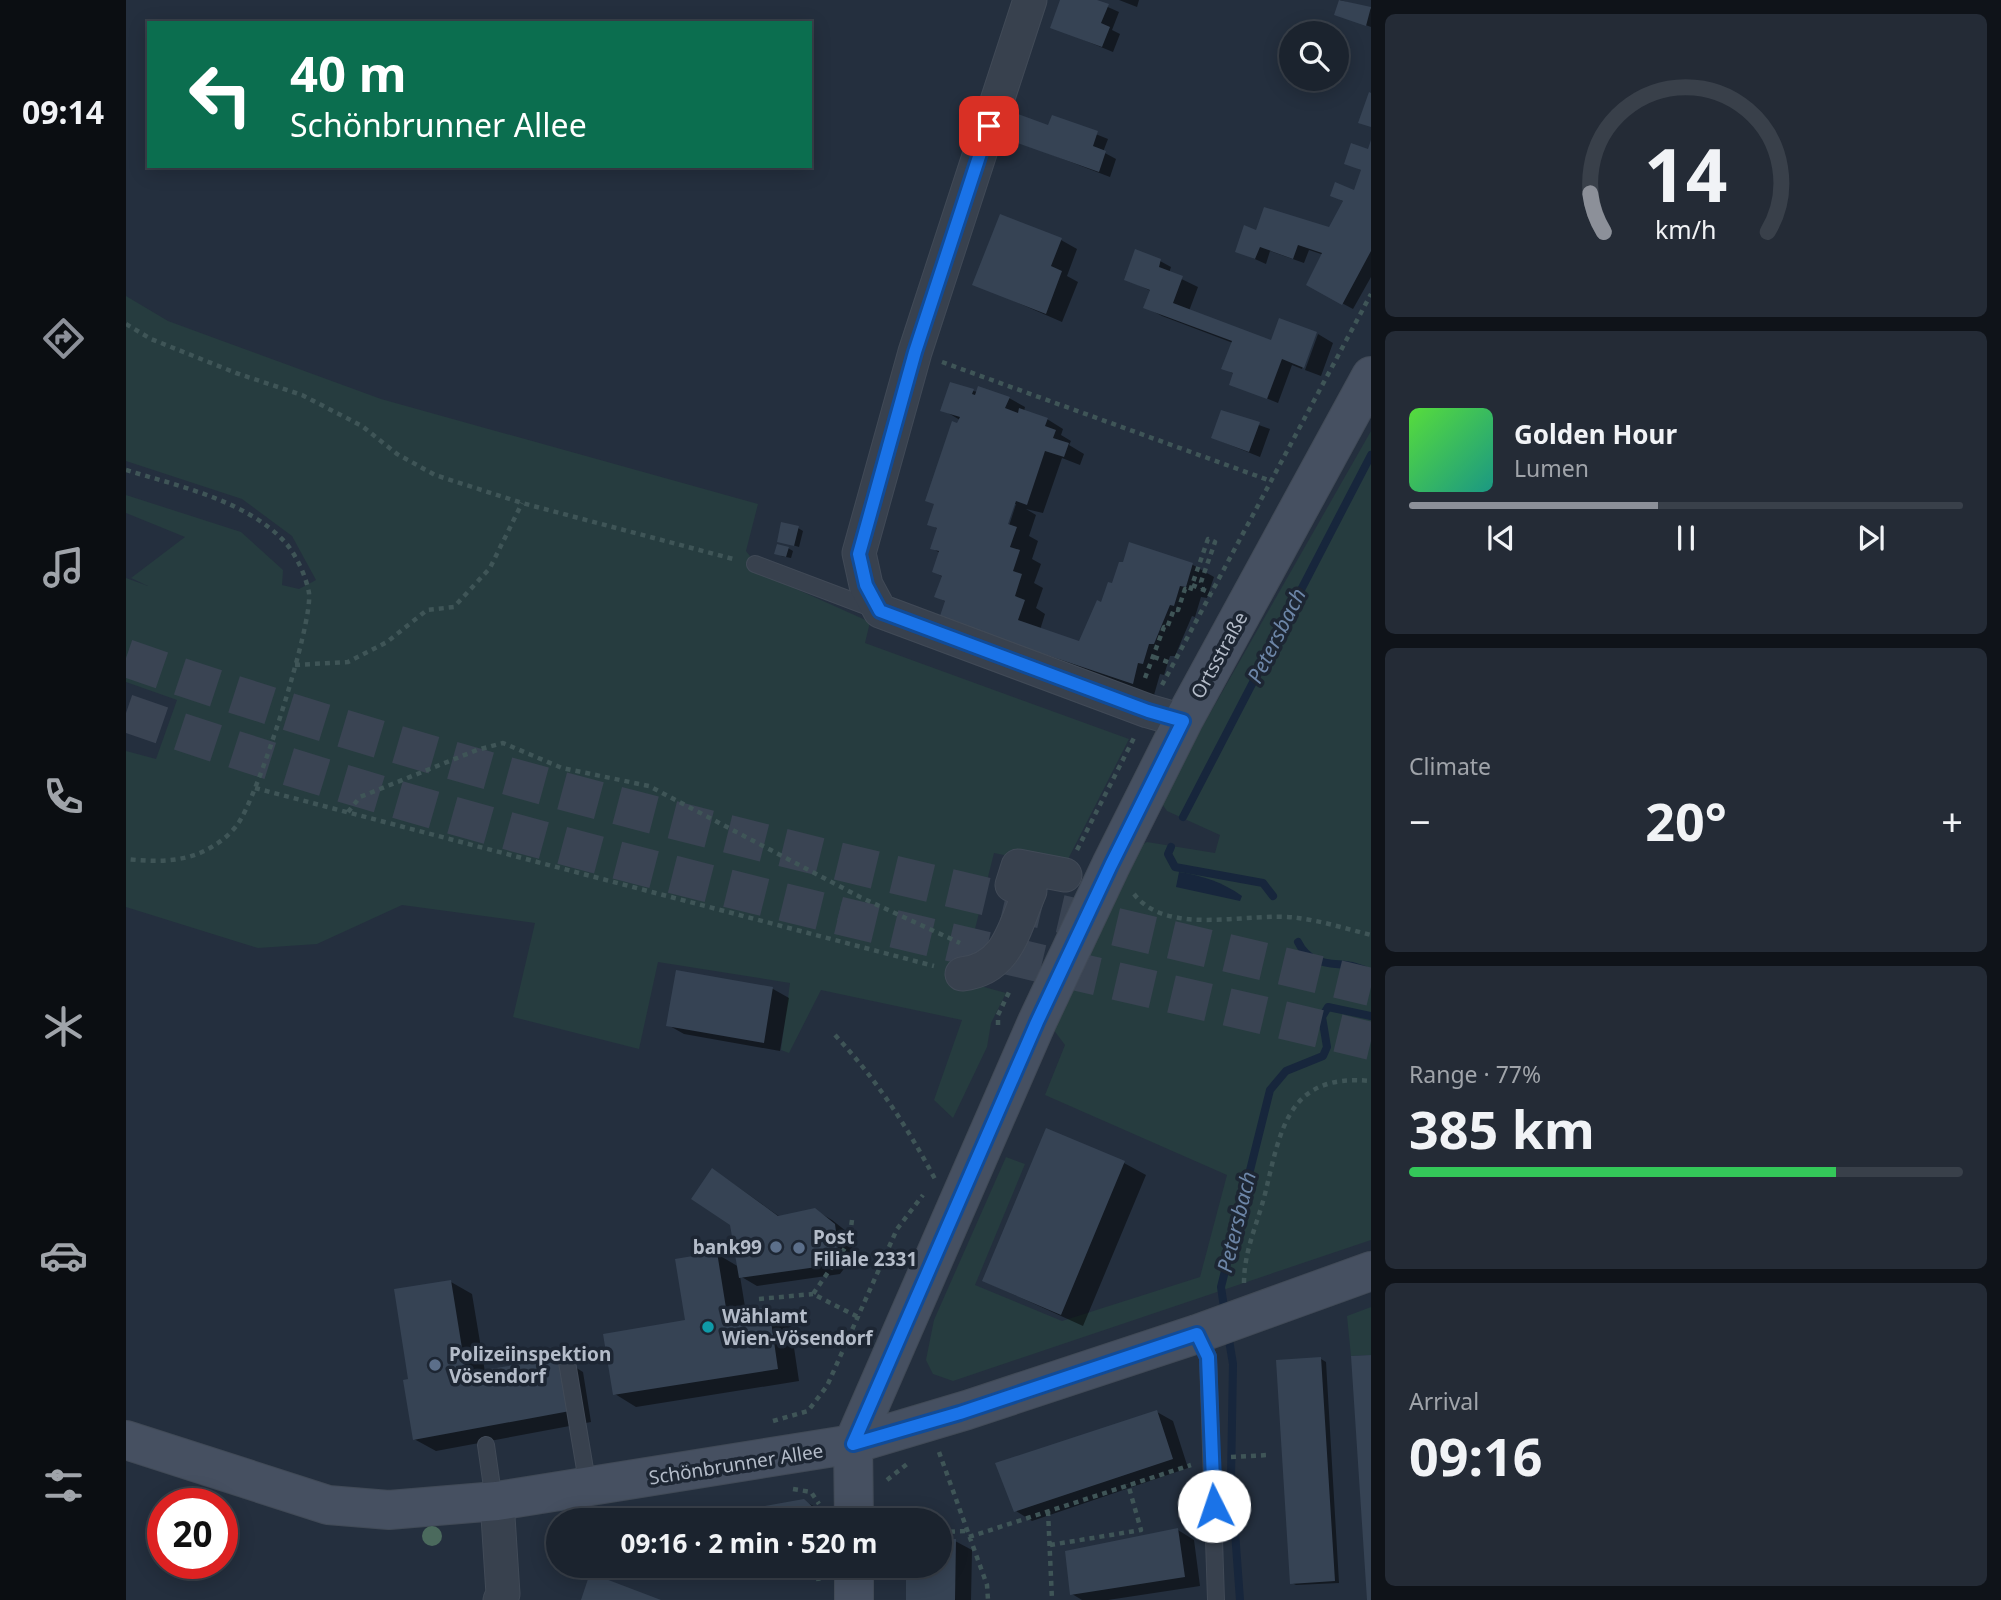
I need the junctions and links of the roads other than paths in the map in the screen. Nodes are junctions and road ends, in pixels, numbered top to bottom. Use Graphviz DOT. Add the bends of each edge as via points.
graph roads {
  1 [pos="1030,0"];
  2 [pos="1371,376"];
  3 [pos="755,564"];
  4 [pos="880,611"];
  5 [pos="1158,705"];
  6 [pos="1065,875"];
  7 [pos="962,974"];
  8 [pos="1371,1271"];
  9 [pos="1224,1317"];
  10 [pos="566,1356"];
  11 [pos="126,1440"];
  12 [pos="853,1444"];
  13 [pos="486,1445"];
  14 [pos="589,1487"];
  15 [pos="495,1501"];
  16 [pos="853,1508"];
  17 [pos="854,1578"];
  18 [pos="500,1600"];
  19 [pos="854,1600"];
  20 [pos="1216,1600"];
  1 -- 4 [label="street" via="915,352 859,554 866,585"];
  2 -- 5 [label="main road, Ortsstraße"];
  3 -- 4 [label="lane"];
  4 -- 5 [label="street"];
  5 -- 12 [label="main road, Ortsstraße" via="1111,865 1037,1022"];
  6 -- 7 [label="street" via="1017,866 1012,886 1030,891 1002,956 975,972"];
  8 -- 9 [label="main road, Schönbrunner Allee"];
  9 -- 12 [label="main road, Schönbrunner Allee" via="960,1413"];
  9 -- 20 [label="lane" via="1208,1357"];
  10 -- 14 [label="lane"];
  11 -- 15 [label="main road, Schönbrunner Allee" via="328,1504 389,1510"];
  12 -- 14 [label="main road, Schönbrunner Allee"];
  12 -- 16 [label="main road, Ortsstraße"];
  13 -- 15 [label="lane"];
  14 -- 15 [label="main road, Schönbrunner Allee"];
  15 -- 18 [label="street"];
  17 -- 19 [label="main road"];
}
